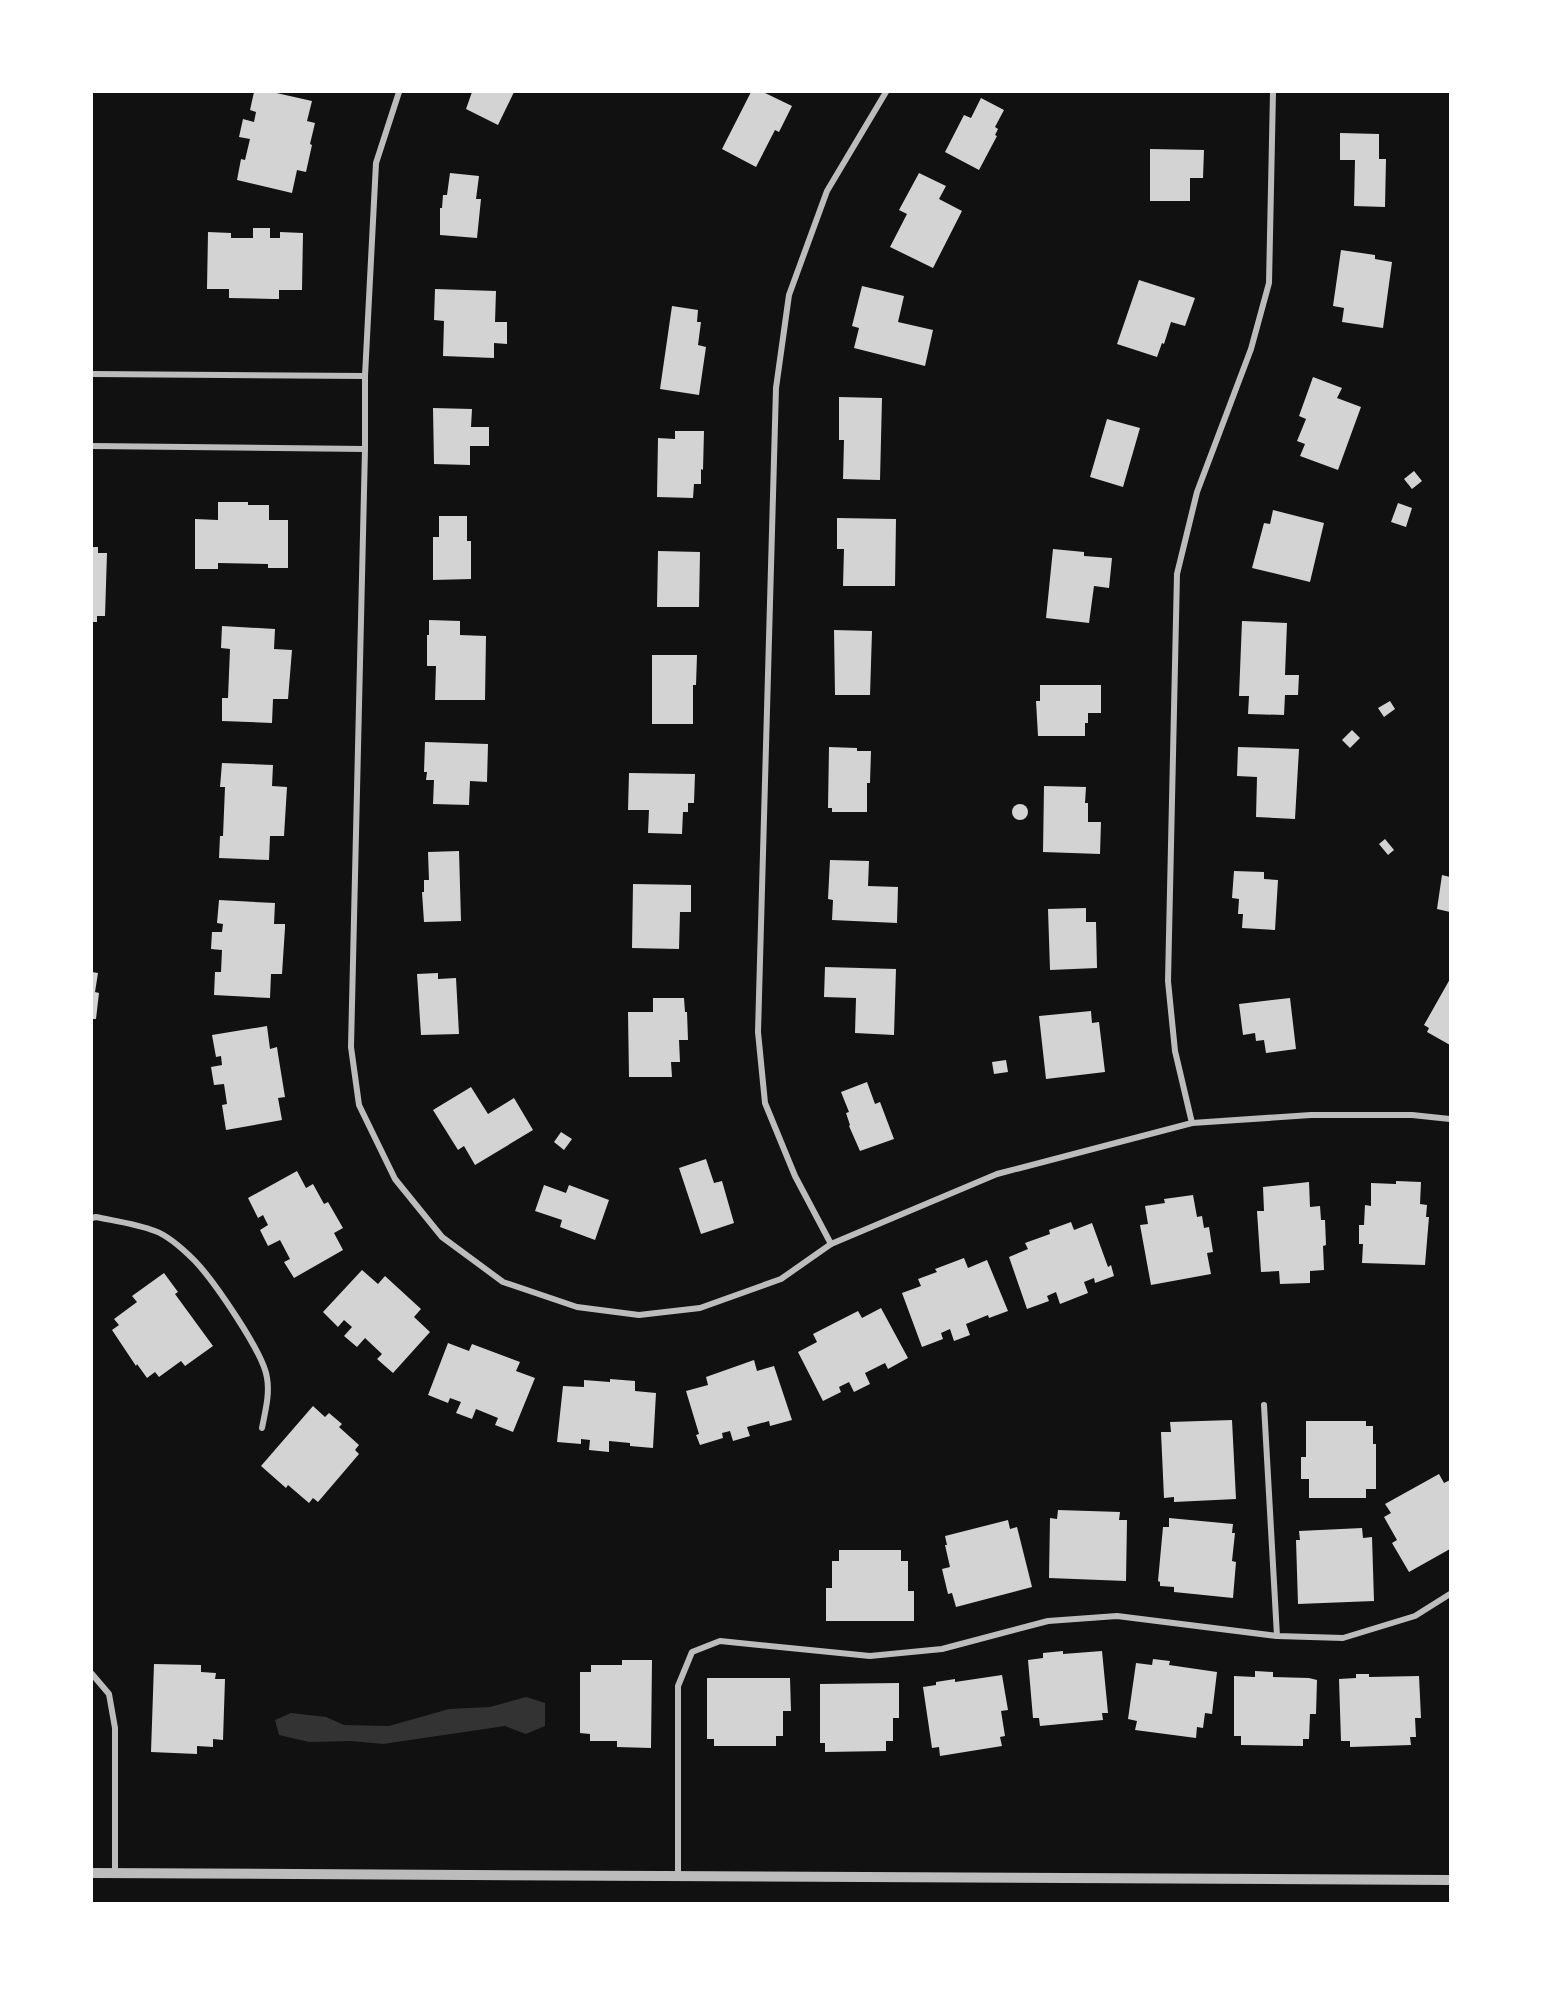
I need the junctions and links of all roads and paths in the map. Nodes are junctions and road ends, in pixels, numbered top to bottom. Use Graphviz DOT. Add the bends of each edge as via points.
graph roads {
  1 [pos="399,92"];
  2 [pos="886,92"];
  3 [pos="1273,92"];
  4 [pos="92,374"];
  5 [pos="365,376"];
  6 [pos="92,446"];
  7 [pos="365,449"];
  8 [pos="1450,1119"];
  9 [pos="1192,1123"];
  10 [pos="92,1218"];
  11 [pos="831,1244"];
  12 [pos="1264,1405"];
  13 [pos="262,1428"];
  14 [pos="1450,1594"];
  15 [pos="1277,1636"];
  16 [pos="92,1674"];
  17 [pos="92,1873"];
  18 [pos="115,1873"];
  19 [pos="678,1876"];
  20 [pos="1450,1880"];
  1 -- 5 [label="street" via="376,163"];
  2 -- 11 [label="street" via="827,191 789,295 776,388 758,1032 765,1103 795,1176"];
  3 -- 9 [label="street" via="1269,283 1251,350 1197,492 1177,574 1168,981 1175,1052"];
  4 -- 5 [label="street"];
  5 -- 7 [label="street"];
  6 -- 7 [label="street"];
  7 -- 11 [label="street" via="351,1047 359,1105 395,1179 442,1237 503,1282 578,1307 639,1315 700,1308 781,1279"];
  8 -- 9 [label="street" via="1311,1115"];
  9 -- 11 [label="street" via="997,1174"];
  10 -- 13 [label="street" via="156,1231 196,1263 260,1355 267,1377"];
  12 -- 15 [label="street"];
  14 -- 15 [label="street" via="1415,1616 1343,1638"];
  15 -- 19 [label="street" via="1117,1616 1048,1621 942,1648 870,1656 720,1641 692,1652 678,1686"];
  16 -- 18 [label="street" via="109,1694 115,1728"];
  17 -- 18 [label="street"];
  18 -- 19 [label="street"];
  19 -- 20 [label="street"];
}
